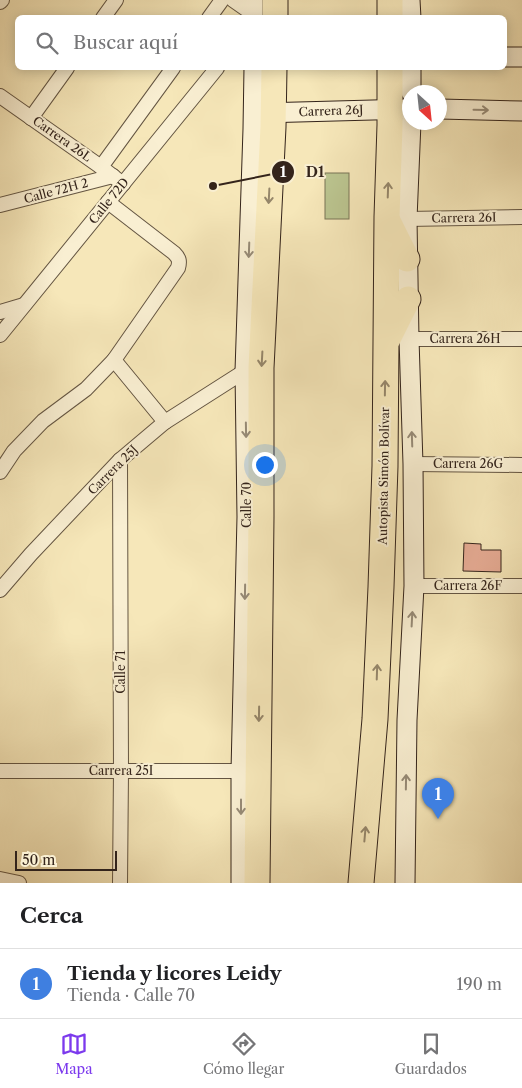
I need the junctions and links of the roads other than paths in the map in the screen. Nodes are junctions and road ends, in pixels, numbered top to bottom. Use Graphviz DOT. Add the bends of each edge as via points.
graph roads {
  1 [pos="116,0"];
  2 [pos="222,0"];
  3 [pos="233,0"];
  4 [pos="275,0"];
  5 [pos="390,0"];
  6 [pos="410,0"];
  7 [pos="259,12"];
  8 [pos="105,15"];
  9 [pos="211,15"];
  10 [pos="390,15"];
  11 [pos="411,15"];
  12 [pos="507,57"];
  13 [pos="522,57"];
  14 [pos="66,70"];
  15 [pos="172,70"];
  16 [pos="215,70"];
  17 [pos="254,70"];
  18 [pos="274,70"];
  19 [pos="391,70"];
  20 [pos="411,70"];
  21 [pos="411,85"];
  22 [pos="2,100"];
  23 [pos="447,109"];
  24 [pos="402,110"];
  25 [pos="522,111"];
  26 [pos="263,113"];
  27 [pos="402,114"];
  28 [pos="31,118"];
  29 [pos="402,130"];
  30 [pos="101,167"];
  31 [pos="118,180"];
  32 [pos="108,202"];
  33 [pos="0,205"];
  34 [pos="522,217"];
  35 [pos="397,218"];
  36 [pos="408,259"];
  37 [pos="408,299"];
  38 [pos="24,305"];
  39 [pos="0,312"];
  40 [pos="0,335"];
  41 [pos="522,338"];
  42 [pos="397,341"];
  43 [pos="114,360"];
  44 [pos="245,371"];
  45 [pos="165,422"];
  46 [pos="120,460"];
  47 [pos="413,464"];
  48 [pos="522,465"];
  49 [pos="0,472"];
  50 [pos="254,517"];
  51 [pos="414,586"];
  52 [pos="522,586"];
  53 [pos="0,590"];
  54 [pos="0,771"];
  55 [pos="121,771"];
  56 [pos="241,771"];
  57 [pos="0,879"];
  58 [pos="19,883"];
  59 [pos="120,883"];
  60 [pos="241,883"];
  61 [pos="257,883"];
  62 [pos="361,883"];
  63 [pos="405,883"];
  1 -- 8 [label="street"];
  2 -- 9 [label="street"];
  3 -- 7 [label="street"];
  4 -- 7 [label="highway"];
  5 -- 10 [label="highway"];
  6 -- 11 [label="street"];
  12 -- 13 [label="street"];
  14 -- 28 [label="street"];
  15 -- 30 [label="street"];
  16 -- 31 [label="street, Calle 72D"];
  17 -- 26 [label="street, Calle 70"];
  18 -- 26 [label="highway"];
  19 -- 24 [label="highway, Autopista Simón Bolívar"];
  20 -- 21 [label="street"];
  22 -- 28 [label="street, Carrera 26L"];
  23 -- 25 [label="street, one-way"];
  26 -- 27 [label="street, Carrera 26J"];
  26 -- 44 [label="street, Calle 70, one-way"];
  26 -- 50 [label="highway, one-way" via="261,368"];
  28 -- 30 [label="street, Carrera 26L"];
  35 -- 29 [label="highway, Autopista Simón Bolívar, one-way"];
  30 -- 31 [label="street, Carrera 26L"];
  31 -- 32 [label="street, Calle 72D"];
  31 -- 33 [label="street, Calle 72H 2"];
  32 -- 38 [label="street, Calle 72D"];
  32 -- 43 [label="street" via="174,253 180,262"];
  34 -- 35 [label="street, Carrera 26I"];
  35 -- 36 [label="highway"];
  35 -- 42 [label="highway, Autopista Simón Bolívar"];
  36 -- 37 [label="street"];
  37 -- 42 [label="highway"];
  38 -- 39 [label="street"];
  38 -- 40 [label="street, Calle 72D"];
  41 -- 42 [label="street, Carrera 26H"];
  47 -- 42 [label="street, one-way"];
  62 -- 42 [label="highway, Autopista Simón Bolívar, one-way" via="375,719 384,475"];
  43 -- 45 [label="street"];
  43 -- 49 [label="street" via="86,389 43,421 14,451"];
  44 -- 45 [label="street, Carrera 25J"];
  44 -- 50 [label="street, Calle 70, one-way"];
  45 -- 46 [label="street, Carrera 25J"];
  46 -- 53 [label="street, Carrera 25J"];
  46 -- 55 [label="street, Calle 71"];
  47 -- 48 [label="street, Carrera 26G"];
  47 -- 51 [label="street"];
  50 -- 56 [label="street, Calle 70, one-way"];
  50 -- 61 [label="highway, one-way"];
  51 -- 52 [label="street, Carrera 26F"];
  63 -- 51 [label="street, one-way" via="407,720"];
  54 -- 55 [label="street, Carrera 25I"];
  55 -- 56 [label="street, Carrera 25I"];
  55 -- 59 [label="street, Calle 71"];
  56 -- 60 [label="street, Calle 70, one-way"];
  57 -- 58 [label="street"];
}
